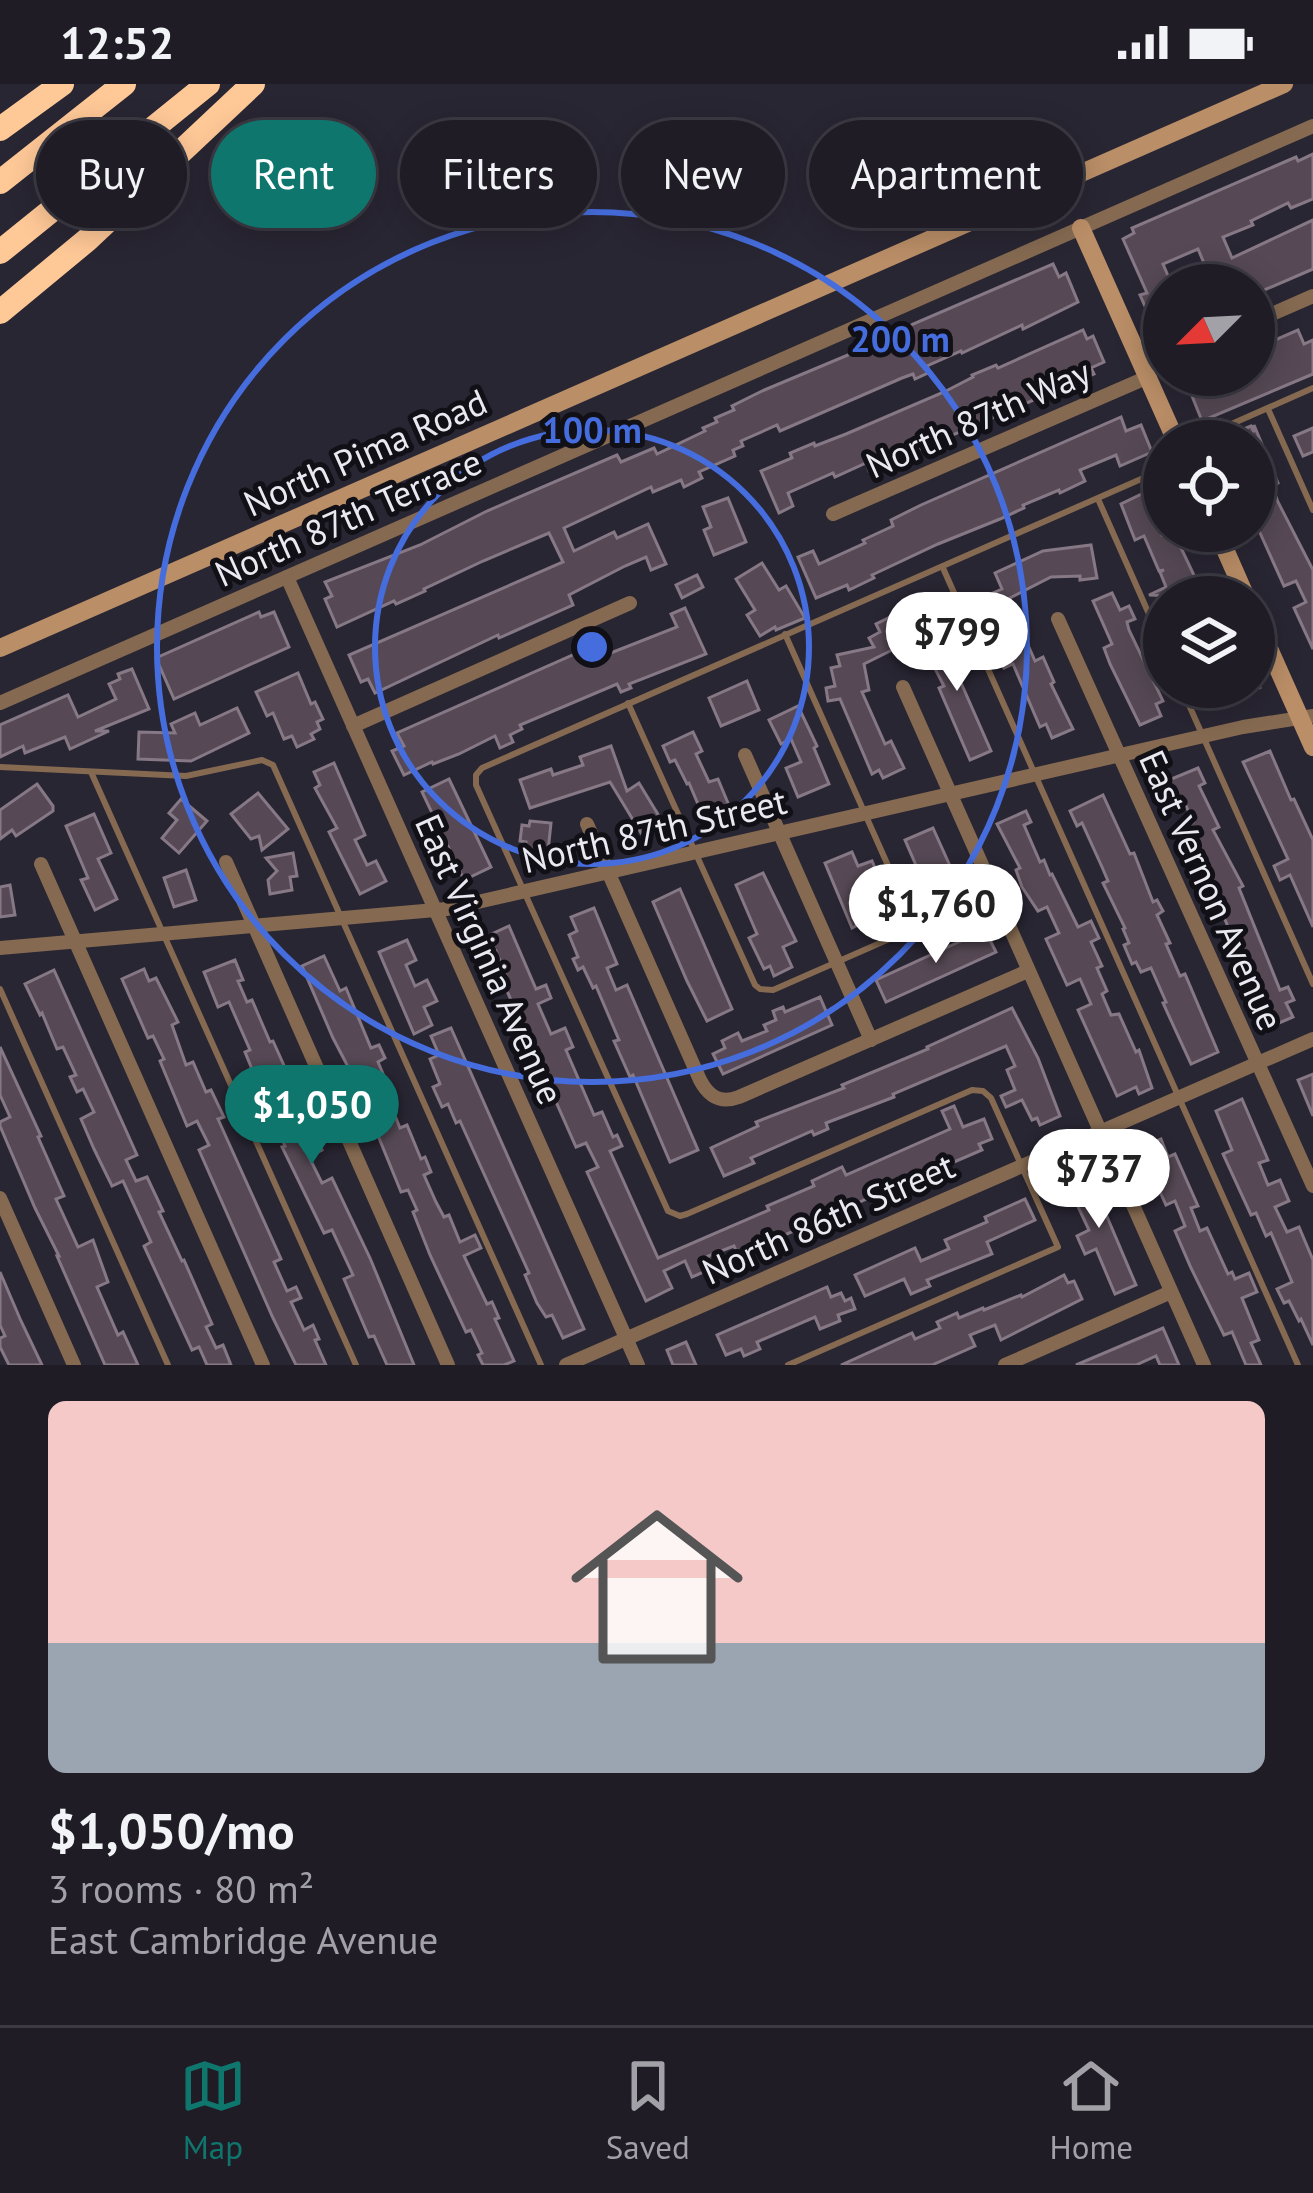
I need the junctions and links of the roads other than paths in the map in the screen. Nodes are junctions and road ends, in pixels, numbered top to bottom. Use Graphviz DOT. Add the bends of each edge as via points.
graph roads {
  1 [pos="62,84"];
  2 [pos="124,84"];
  3 [pos="208,84"];
  4 [pos="253,84"];
  5 [pos="1284,84"];
  6 [pos="1313,126"];
  7 [pos="0,129"];
  8 [pos="0,182"];
  9 [pos="1082,228"];
  10 [pos="1083,228"];
  11 [pos="0,252"];
  12 [pos="1313,296"];
  13 [pos="0,312"];
  14 [pos="1275,313"];
  15 [pos="1143,366"];
  16 [pos="1143,374"];
  17 [pos="1313,388"];
  18 [pos="1267,408"];
  19 [pos="1240,420"];
  20 [pos="1143,479"];
  21 [pos="1097,499"];
  22 [pos="1313,510"];
  23 [pos="833,514"];
  24 [pos="943,567"];
  25 [pos="287,577"];
  26 [pos="1143,601"];
  27 [pos="630,603"];
  28 [pos="1058,619"];
  29 [pos="785,634"];
  30 [pos="0,648"];
  31 [pos="1275,656"];
  32 [pos="903,687"];
  33 [pos="628,703"];
  34 [pos="0,704"];
  35 [pos="1190,708"];
  36 [pos="1306,717"];
  37 [pos="353,726"];
  38 [pos="1203,736"];
  39 [pos="1313,747"];
  40 [pos="745,755"];
  41 [pos="1119,755"];
  42 [pos="0,767"];
  43 [pos="91,772"];
  44 [pos="1035,774"];
  45 [pos="951,794"];
  46 [pos="865,813"];
  47 [pos="587,824"];
  48 [pos="779,832"];
  49 [pos="693,853"];
  50 [pos="226,862"];
  51 [pos="41,864"];
  52 [pos="609,871"];
  53 [pos="523,891"];
  54 [pos="436,910"];
  55 [pos="343,919"];
  56 [pos="254,926"];
  57 [pos="164,934"];
  58 [pos="75,942"];
  59 [pos="0,948"];
  60 [pos="836,962"];
  61 [pos="1028,971"];
  62 [pos="1313,984"];
  63 [pos="0,988"];
  64 [pos="1313,1039"];
  65 [pos="871,1040"];
  66 [pos="1257,1063"];
  67 [pos="1179,1097"];
  68 [pos="1101,1132"];
  69 [pos="1022,1166"];
  70 [pos="1313,1186"];
  71 [pos="0,1198"];
  72 [pos="1171,1292"];
  73 [pos="626,1339"];
  74 [pos="1011,1364"];
  75 [pos="74,1365"];
  76 [pos="168,1365"];
  77 [pos="263,1365"];
  78 [pos="356,1365"];
  79 [pos="448,1365"];
  80 [pos="541,1365"];
  81 [pos="566,1365"];
  82 [pos="638,1365"];
  83 [pos="788,1365"];
  84 [pos="1204,1365"];
  85 [pos="1298,1365"];
  1 -- 7 [label="highway"];
  2 -- 8 [label="highway"];
  3 -- 11 [label="highway"];
  4 -- 13 [label="highway"];
  5 -- 30 [label="main road, North Pima Road"];
  6 -- 10 [label="street, North 87th Terrace"];
  9 -- 15 [label="main road"];
  9 -- 25 [label="street, North 87th Terrace"];
  12 -- 14 [label="street"];
  16 -- 23 [label="street, North 87th Way"];
  17 -- 18 [label="lane"];
  18 -- 19 [label="lane"];
  18 -- 22 [label="lane"];
  20 -- 21 [label="lane"];
  21 -- 24 [label="lane"];
  21 -- 26 [label="lane"];
  24 -- 29 [label="lane"];
  24 -- 44 [label="lane"];
  25 -- 34 [label="street, North 87th Terrace"];
  25 -- 37 [label="street, East Virginia Avenue"];
  27 -- 37 [label="street"];
  28 -- 41 [label="street, East Vernon Avenue"];
  29 -- 33 [label="lane"];
  29 -- 46 [label="lane"];
  31 -- 36 [label="main road"];
  32 -- 45 [label="street"];
  33 -- 49 [label="lane"];
  33 -- 53 [label="lane" via="476,775"];
  35 -- 38 [label="lane"];
  36 -- 38 [label="street, North 87th Street"];
  36 -- 39 [label="main road"];
  37 -- 54 [label="street, East Virginia Avenue"];
  38 -- 41 [label="street, North 87th Street"];
  38 -- 62 [label="lane"];
  40 -- 48 [label="street"];
  41 -- 44 [label="street, North 87th Street"];
  41 -- 66 [label="street, East Vernon Avenue"];
  42 -- 43 [label="lane"];
  43 -- 55 [label="lane" via="186,776 268,761"];
  43 -- 57 [label="lane"];
  44 -- 45 [label="street, North 87th Street"];
  44 -- 67 [label="lane"];
  45 -- 46 [label="street, North 87th Street"];
  45 -- 61 [label="street"];
  46 -- 48 [label="street, North 87th Street"];
  46 -- 60 [label="lane" via="910,926"];
  47 -- 52 [label="street"];
  48 -- 49 [label="street, North 87th Street"];
  48 -- 60 [label="street"];
  49 -- 52 [label="street, North 87th Street"];
  49 -- 60 [label="lane" via="760,989"];
  50 -- 56 [label="street"];
  51 -- 58 [label="street"];
  52 -- 53 [label="street, North 87th Street"];
  52 -- 65 [label="street" via="700,1080 716,1099 732,1100"];
  53 -- 54 [label="street, North 87th Street"];
  53 -- 69 [label="lane" via="674,1215 977,1090 991,1098"];
  54 -- 55 [label="street, North 87th Street"];
  54 -- 73 [label="street, East Virginia Avenue"];
  55 -- 56 [label="street, North 87th Street"];
  55 -- 80 [label="lane"];
  56 -- 57 [label="street, North 87th Street"];
  56 -- 79 [label="street"];
  57 -- 58 [label="street, North 87th Street"];
  57 -- 78 [label="lane"];
  58 -- 59 [label="street, North 87th Street"];
  58 -- 77 [label="street"];
  60 -- 65 [label="street"];
  61 -- 65 [label="street"];
  61 -- 68 [label="street"];
  63 -- 76 [label="lane"];
  64 -- 66 [label="street, North 86th Street"];
  66 -- 67 [label="street, North 86th Street"];
  66 -- 70 [label="street, East Vernon Avenue"];
  67 -- 68 [label="street, North 86th Street"];
  67 -- 85 [label="lane"];
  68 -- 69 [label="street, North 86th Street"];
  68 -- 72 [label="street"];
  69 -- 73 [label="street, North 86th Street"];
  69 -- 83 [label="lane" via="1058,1247"];
  71 -- 75 [label="street"];
  72 -- 74 [label="street"];
  72 -- 84 [label="street"];
  73 -- 81 [label="street, North 86th Street"];
  73 -- 82 [label="street, East Virginia Avenue"];
}
